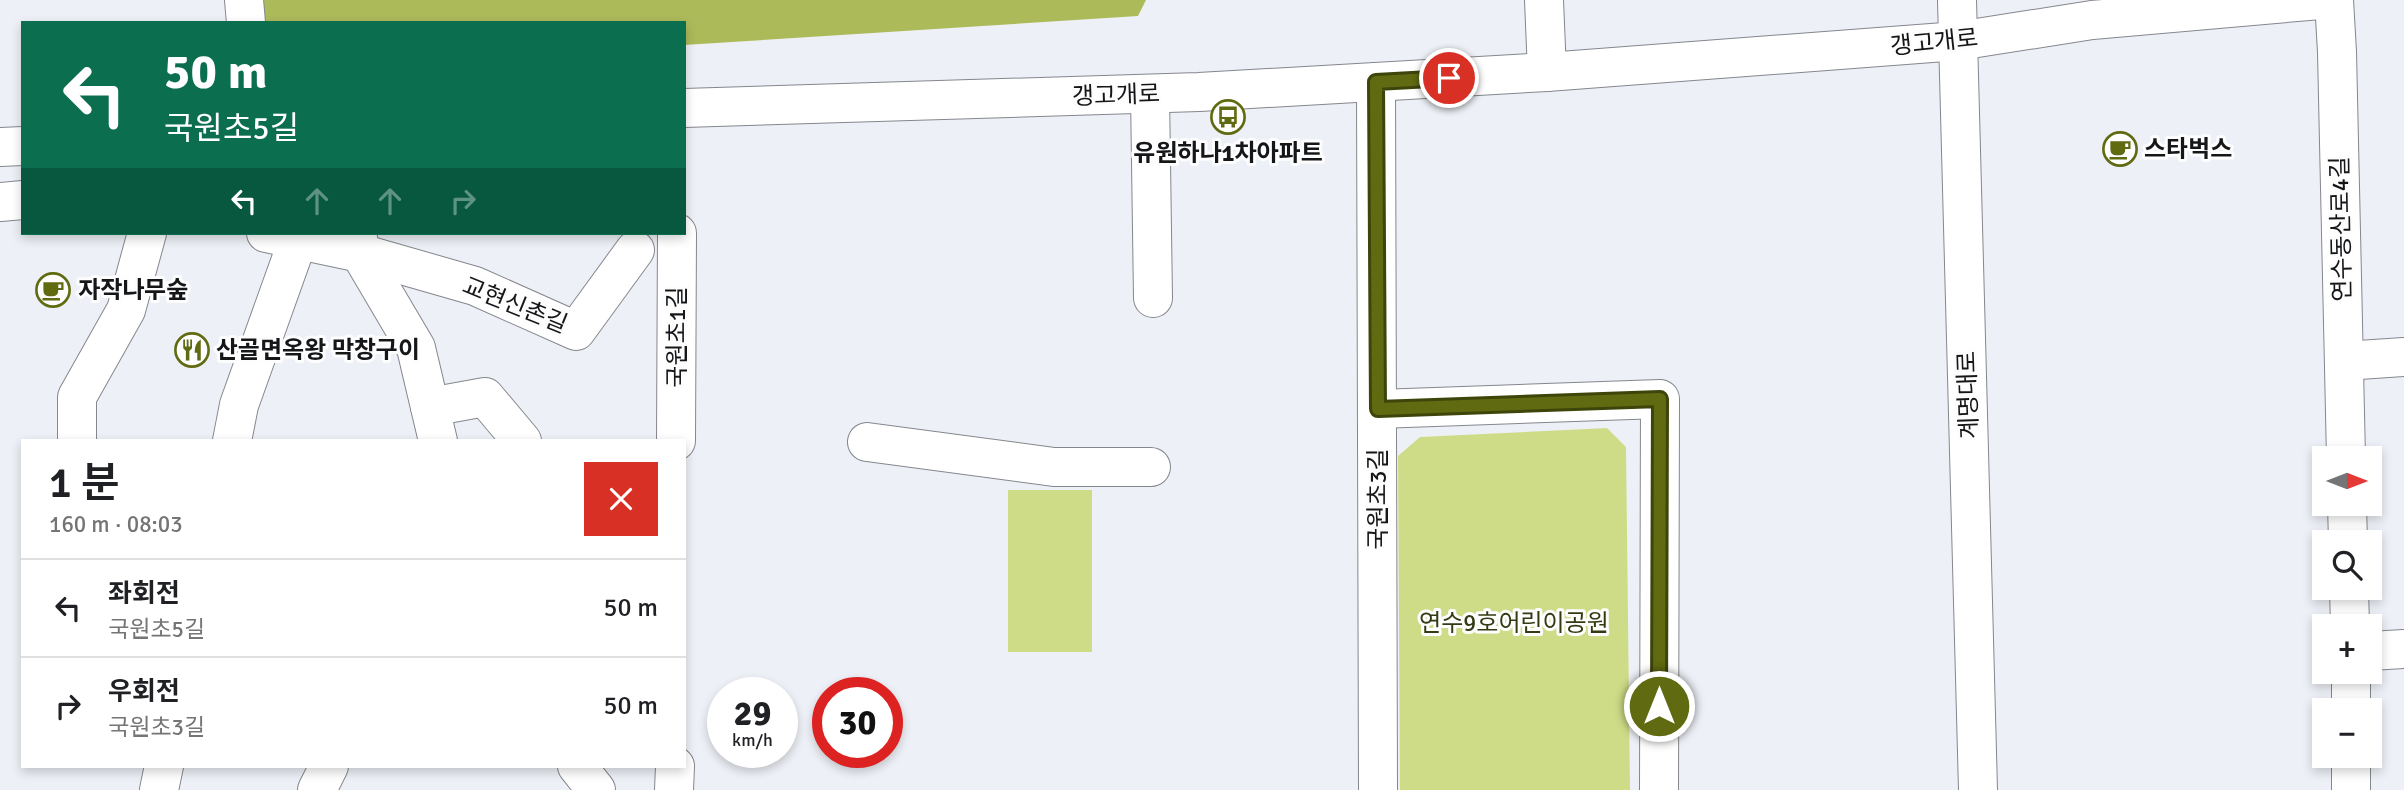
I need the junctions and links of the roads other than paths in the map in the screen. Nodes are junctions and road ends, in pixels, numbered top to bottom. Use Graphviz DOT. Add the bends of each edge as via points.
graph roads {
  1 [pos="244,0"];
  2 [pos="1544,0"];
  3 [pos="1957,0"];
  4 [pos="2320,0"];
  5 [pos="2334,0"];
  6 [pos="246,21"];
  7 [pos="1958,41"];
  8 [pos="1547,72"];
  9 [pos="1376,82"];
  10 [pos="1150,94"];
  11 [pos="686,108"];
  12 [pos="21,146"];
  13 [pos="0,147"];
  14 [pos="21,200"];
  15 [pos="0,202"];
  16 [pos="146,235"];
  17 [pos="677,235"];
  18 [pos="282,236"];
  19 [pos="358,243"];
  20 [pos="635,250"];
  21 [pos="1153,298"];
  22 [pos="2404,357"];
  23 [pos="2344,361"];
  24 [pos="1378,409"];
  25 [pos="434,424"];
  26 [pos="77,439"];
  27 [pos="232,439"];
  28 [pos="520,439"];
  29 [pos="676,439"];
  30 [pos="867,442"];
  31 [pos="2346,446"];
  32 [pos="1152,467"];
  33 [pos="2404,649"];
  34 [pos="2382,650"];
  35 [pos="164,768"];
  36 [pos="328,768"];
  37 [pos="579,768"];
  38 [pos="674,768"];
  39 [pos="2351,768"];
  40 [pos="159,790"];
  41 [pos="317,790"];
  42 [pos="596,790"];
  43 [pos="674,790"];
  44 [pos="1378,790"];
  45 [pos="1659,790"];
  46 [pos="1978,790"];
  47 [pos="2351,790"];
  1 -- 6 [label="street"];
  2 -- 8 [label="street"];
  3 -- 7 [label="street, 계명대로"];
  4 -- 7 [label="street, 갱고개로" via="2092,20"];
  5 -- 23 [label="street, 연수동산로4길"];
  7 -- 8 [label="street, 갱고개로"];
  7 -- 46 [label="street, 계명대로"];
  8 -- 9 [label="street, 갱고개로"];
  9 -- 10 [label="street, 갱고개로"];
  9 -- 24 [label="street, 국원초3길"];
  10 -- 11 [label="street, 갱고개로"];
  10 -- 21 [label="street"];
  12 -- 13 [label="street"];
  14 -- 15 [label="street"];
  16 -- 26 [label="street" via="126,310 77,397"];
  17 -- 29 [label="street, 국원초1길"];
  18 -- 19 [label="street"];
  18 -- 27 [label="street"];
  19 -- 20 [label="street, 교현신촌길" via="475,286 576,331"];
  19 -- 25 [label="street" via="416,348"];
  22 -- 23 [label="street"];
  23 -- 31 [label="street, 연수동산로4길"];
  24 -- 44 [label="street, 국원초3길"];
  24 -- 45 [label="street" via="1660,399"];
  25 -- 28 [label="street" via="485,397"];
  30 -- 32 [label="street" via="1055,467"];
  33 -- 34 [label="street"];
  35 -- 40 [label="street"];
  36 -- 41 [label="street"];
  37 -- 42 [label="street"];
  38 -- 43 [label="street"];
  39 -- 47 [label="street"];
}
